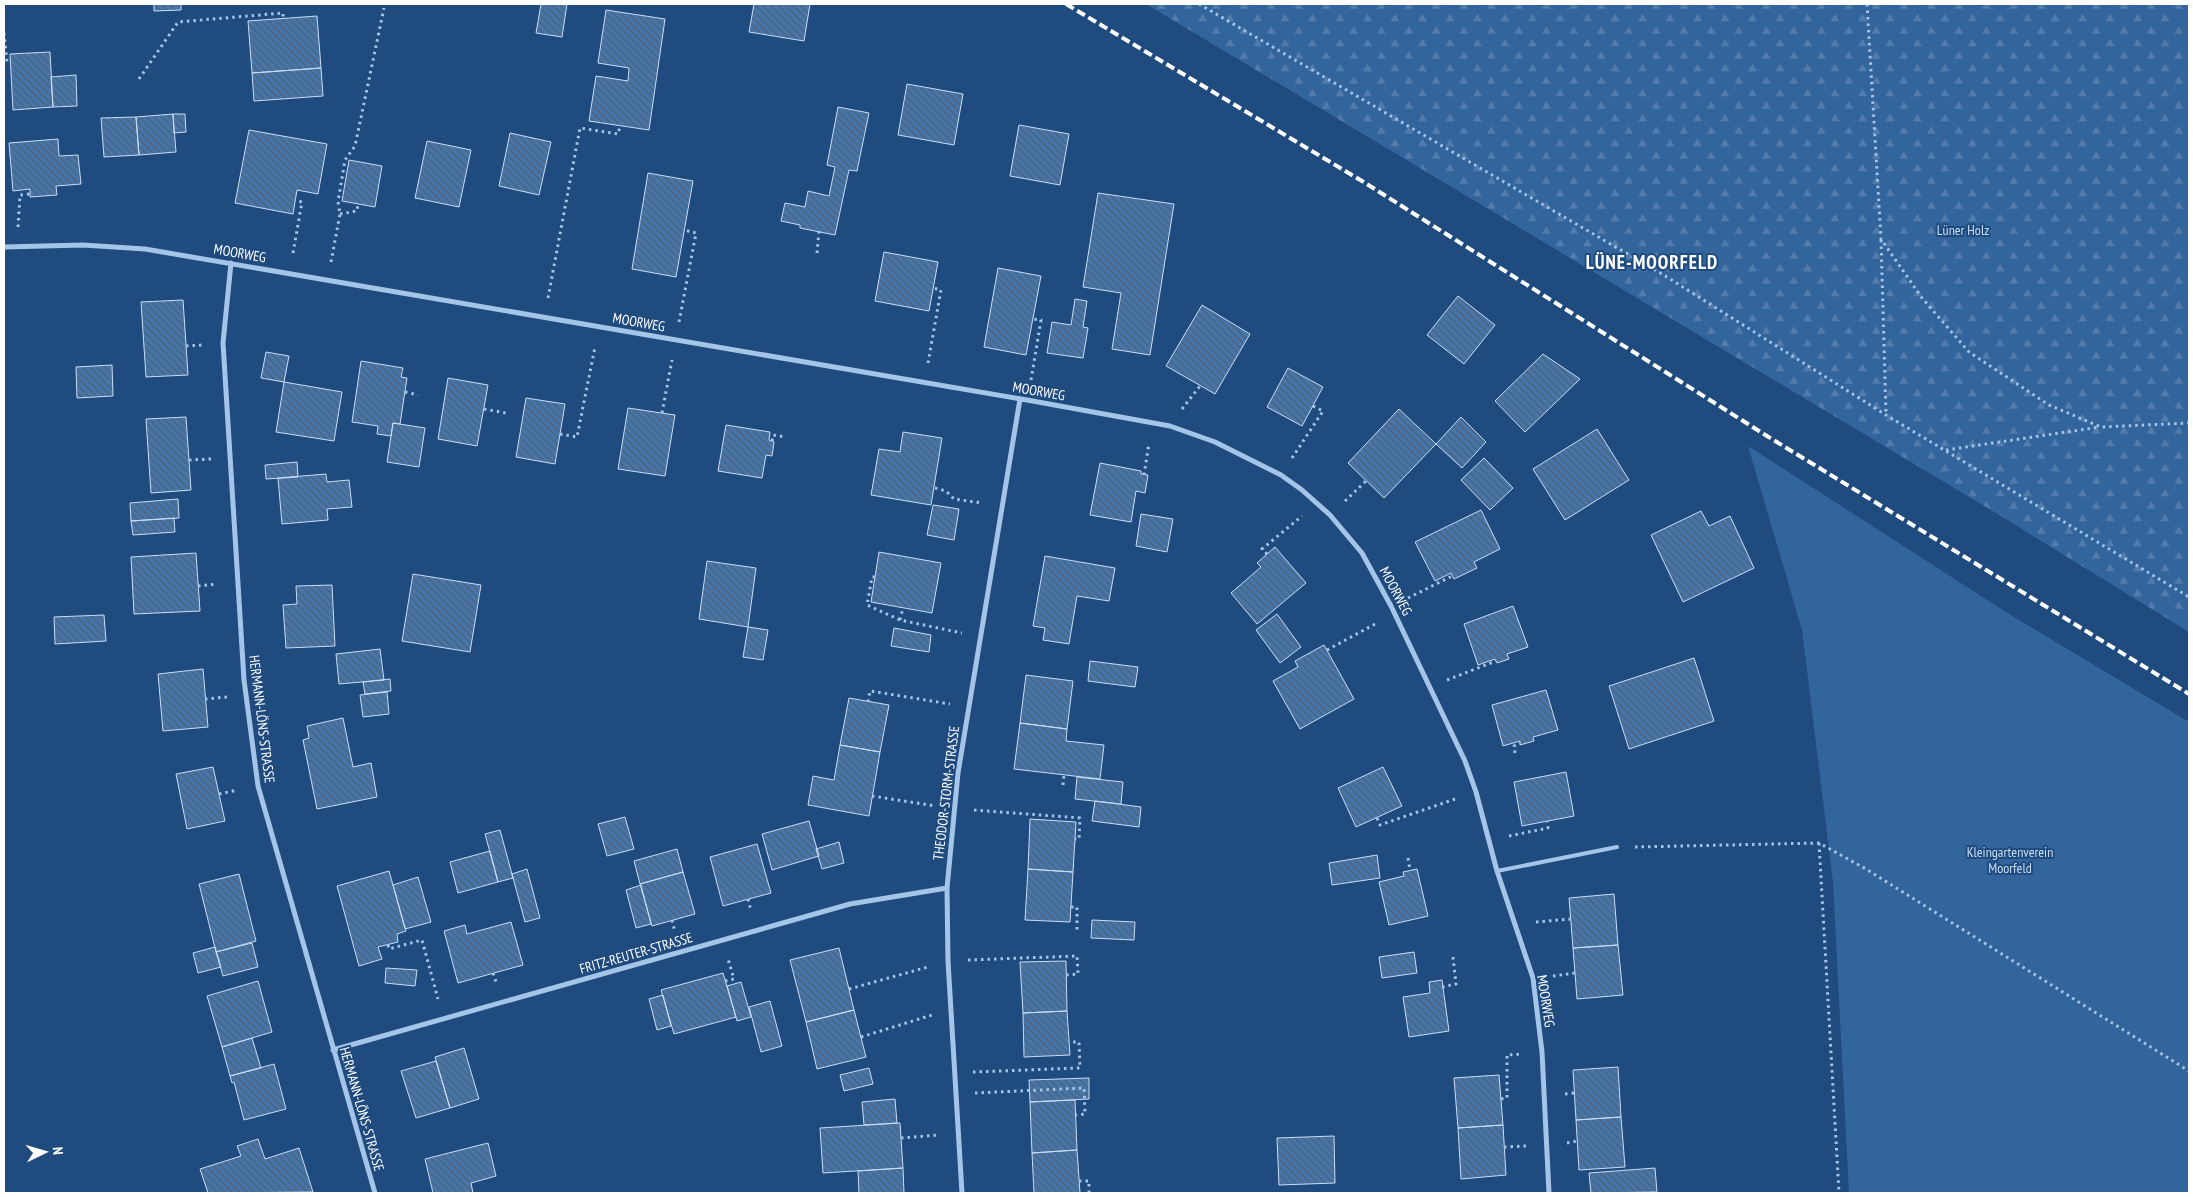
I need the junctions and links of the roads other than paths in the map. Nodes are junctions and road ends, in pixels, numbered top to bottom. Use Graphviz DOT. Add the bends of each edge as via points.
graph roads {
  1 [pos="4,247"];
  2 [pos="231,263"];
  3 [pos="1020,399"];
  4 [pos="1617,847"];
  5 [pos="1497,871"];
  6 [pos="947,888"];
  7 [pos="333,1050"];
  8 [pos="375,1193"];
  9 [pos="962,1193"];
  10 [pos="1549,1193"];
  1 -- 2 [label="street, MOORWEG" via="83,245 145,249"];
  2 -- 3 [label="street, MOORWEG"];
  2 -- 7 [label="street, HERMANN-LÖNS-STRASSE" via="223,343 250,731 258,786"];
  3 -- 5 [label="street, MOORWEG" via="1170,426 1215,442 1282,475 1318,503 1362,553 1392,606 1465,761"];
  3 -- 6 [label="street, THEODOR-STORM-STRASSE" via="968,707"];
  4 -- 5 [label="lane"];
  5 -- 10 [label="street, MOORWEG" via="1533,978 1542,1052"];
  6 -- 7 [label="street, FRITZ-REUTER-STRASSE" via="850,904"];
  6 -- 9 [label="street, THEODOR-STORM-STRASSE" via="948,961"];
  7 -- 8 [label="street, HERMANN-LÖNS-STRASSE"];
}
